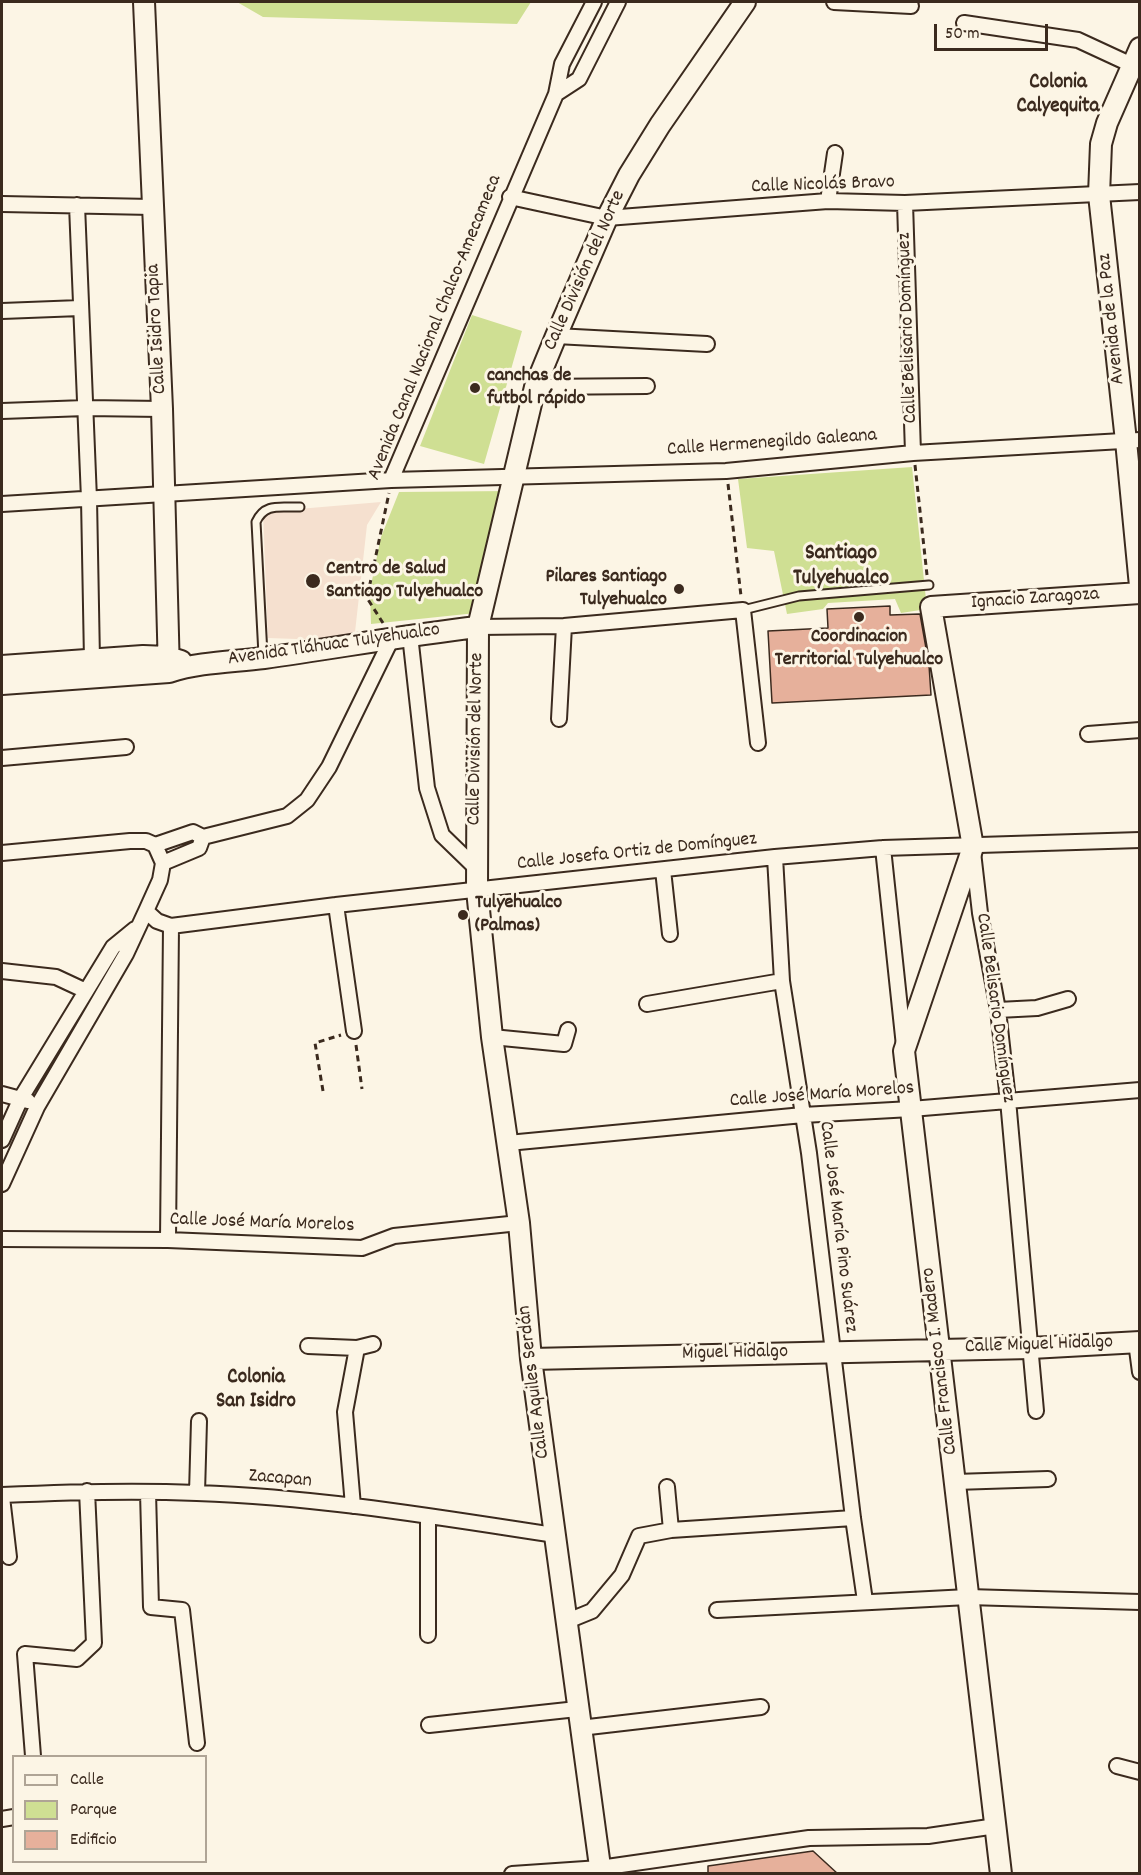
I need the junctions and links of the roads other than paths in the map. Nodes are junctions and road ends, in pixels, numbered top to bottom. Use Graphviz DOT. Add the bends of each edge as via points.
graph roads {
  1 [pos="144,2"];
  2 [pos="594,2"];
  3 [pos="618,2"];
  4 [pos="744,2"];
  5 [pos="834,2"];
  6 [pos="911,6"];
  7 [pos="964,23"];
  8 [pos="579,31"];
  9 [pos="598,40"];
  10 [pos="1136,57"];
  11 [pos="556,94"];
  12 [pos="835,153"];
  13 [pos="1140,192"];
  14 [pos="1099,195"];
  15 [pos="510,198"];
  16 [pos="828,201"];
  17 [pos="905,203"];
  18 [pos="2,204"];
  19 [pos="77,205"];
  20 [pos="152,207"];
  21 [pos="607,218"];
  22 [pos="80,308"];
  23 [pos="2,311"];
  24 [pos="556,336"];
  25 [pos="707,345"];
  26 [pos="647,386"];
  27 [pos="535,387"];
  28 [pos="85,408"];
  29 [pos="162,409"];
  30 [pos="2,411"];
  31 [pos="1133,441"];
  32 [pos="913,453"];
  33 [pos="515,476"];
  34 [pos="391,480"];
  35 [pos="163,493"];
  36 [pos="89,499"];
  37 [pos="2,504"];
  38 [pos="300,507"];
  39 [pos="929,585"];
  40 [pos="1140,586"];
  41 [pos="1140,593"];
  42 [pos="931,607"];
  43 [pos="743,610"];
  44 [pos="564,626"];
  45 [pos="478,627"];
  46 [pos="401,636"];
  47 [pos="263,658"];
  48 [pos="92,660"];
  49 [pos="169,664"];
  50 [pos="2,666"];
  51 [pos="2,684"];
  52 [pos="559,719"];
  53 [pos="1140,730"];
  54 [pos="1088,734"];
  55 [pos="758,743"];
  56 [pos="126,747"];
  57 [pos="2,758"];
  58 [pos="203,837"];
  59 [pos="1140,840"];
  60 [pos="155,845"];
  61 [pos="973,847"];
  62 [pos="883,848"];
  63 [pos="2,853"];
  64 [pos="775,857"];
  65 [pos="163,863"];
  66 [pos="476,868"];
  67 [pos="663,870"];
  68 [pos="477,890"];
  69 [pos="336,905"];
  70 [pos="146,911"];
  71 [pos="171,926"];
  72 [pos="137,928"];
  73 [pos="670,934"];
  74 [pos="2,971"];
  75 [pos="782,981"];
  76 [pos="86,991"];
  77 [pos="1068,999"];
  78 [pos="647,1004"];
  79 [pos="998,1011"];
  80 [pos="568,1030"];
  81 [pos="354,1031"];
  82 [pos="492,1037"];
  83 [pos="904,1051"];
  84 [pos="1140,1090"];
  85 [pos="2,1094"];
  86 [pos="21,1098"];
  87 [pos="1008,1100"];
  88 [pos="37,1107"];
  89 [pos="911,1109"];
  90 [pos="803,1115"];
  91 [pos="2,1140"];
  92 [pos="508,1143"];
  93 [pos="2,1184"];
  94 [pos="519,1223"];
  95 [pos="2,1239"];
  96 [pos="168,1240"];
  97 [pos="1138,1342"];
  98 [pos="373,1344"];
  99 [pos="308,1346"];
  100 [pos="357,1348"];
  101 [pos="1031,1348"];
  102 [pos="939,1349"];
  103 [pos="833,1352"];
  104 [pos="531,1359"];
  105 [pos="1140,1372"];
  106 [pos="1036,1411"];
  107 [pos="199,1421"];
  108 [pos="1048,1479"];
  109 [pos="956,1482"];
  110 [pos="667,1487"];
  111 [pos="87,1491"];
  112 [pos="148,1492"];
  113 [pos="197,1493"];
  114 [pos="2,1496"];
  115 [pos="353,1506"];
  116 [pos="428,1516"];
  117 [pos="853,1518"];
  118 [pos="671,1530"];
  119 [pos="554,1535"];
  120 [pos="9,1557"];
  121 [pos="968,1597"];
  122 [pos="865,1601"];
  123 [pos="1140,1602"];
  124 [pos="717,1610"];
  125 [pos="565,1622"];
  126 [pos="428,1635"];
  127 [pos="761,1707"];
  128 [pos="579,1718"];
  129 [pos="429,1725"];
  130 [pos="197,1743"];
  131 [pos="33,1755"];
  132 [pos="1117,1766"];
  133 [pos="1140,1772"];
  134 [pos="996,1826"];
  135 [pos="601,1871"];
  136 [pos="512,1874"];
  137 [pos="1001,1874"];
  1 -- 20 [label="main road, Calle Isidro Tapia"];
  2 -- 8 [label="street, Avenida Canal Nacional Chalco-Amecameca"];
  3 -- 9 [label="street"];
  4 -- 21 [label="main road, Calle División del Norte" via="660,125"];
  5 -- 6 [label="street"];
  7 -- 10 [label="street" via="1078,40"];
  8 -- 9 [label="street"];
  8 -- 11 [label="street, Avenida Canal Nacional Chalco-Amecameca" via="562,64"];
  9 -- 11 [label="street" via="579,80"];
  10 -- 14 [label="main road, Avenida de la Paz" via="1101,144"];
  11 -- 15 [label="street, Avenida Canal Nacional Chalco-Amecameca"];
  12 -- 16 [label="street"];
  13 -- 14 [label="street, Calle Nicolás Bravo"];
  14 -- 17 [label="street, Calle Nicolás Bravo"];
  14 -- 31 [label="main road, Avenida de la Paz"];
  15 -- 21 [label="street, Calle Nicolás Bravo"];
  15 -- 34 [label="street, Avenida Canal Nacional Chalco-Amecameca"];
  16 -- 17 [label="street, Calle Nicolás Bravo"];
  16 -- 21 [label="street, Calle Nicolás Bravo"];
  17 -- 32 [label="street, Calle Belisario Domínguez"];
  18 -- 19 [label="street"];
  19 -- 20 [label="street"];
  19 -- 22 [label="street"];
  20 -- 29 [label="main road, Calle Isidro Tapia"];
  21 -- 24 [label="main road, Calle División del Norte"];
  22 -- 23 [label="street"];
  22 -- 28 [label="street"];
  24 -- 25 [label="street"];
  24 -- 27 [label="main road, Calle División del Norte"];
  26 -- 27 [label="street"];
  27 -- 33 [label="main road, Calle División del Norte"];
  28 -- 29 [label="street"];
  28 -- 30 [label="street"];
  28 -- 36 [label="street"];
  29 -- 35 [label="main road, Calle Isidro Tapia"];
  31 -- 32 [label="street, Calle Hermenegildo Galeana"];
  31 -- 40 [label="main road, Avenida de la Paz"];
  32 -- 33 [label="street, Calle Hermenegildo Galeana" via="726,471"];
  33 -- 34 [label="street, Calle Hermenegildo Galeana"];
  33 -- 45 [label="main road, Calle División del Norte"];
  34 -- 35 [label="street, Calle Hermenegildo Galeana"];
  35 -- 36 [label="street, Calle Hermenegildo Galeana"];
  35 -- 49 [label="main road, Calle Isidro Tapia"];
  36 -- 37 [label="street, Calle Hermenegildo Galeana"];
  36 -- 48 [label="street"];
  38 -- 47 [label="lane" via="266,508 256,522"];
  39 -- 43 [label="lane" via="799,596"];
  41 -- 42 [label="main road, Ignacio Zaragoza"];
  42 -- 61 [label="main road, Calle Belisario Domínguez"];
  43 -- 44 [label="street"];
  43 -- 55 [label="street"];
  44 -- 45 [label="street"];
  44 -- 52 [label="street"];
  45 -- 46 [label="main road, Avenida Tláhuac Tulyehualco"];
  45 -- 66 [label="main road, Calle División del Norte"];
  46 -- 47 [label="main road, Avenida Tláhuac Tulyehualco"];
  46 -- 58 [label="street" via="307,800 287,816"];
  46 -- 66 [label="street" via="427,788 442,835"];
  47 -- 49 [label="main road, Avenida Tláhuac Tulyehualco"];
  48 -- 49 [label="main road, Avenida Tláhuac Tulyehualco"];
  48 -- 50 [label="main road, Avenida Tláhuac Tulyehualco"];
  49 -- 51 [label="main road, Avenida Tláhuac Tulyehualco"];
  53 -- 54 [label="street"];
  56 -- 57 [label="street"];
  58 -- 60 [label="street" via="193,832"];
  58 -- 65 [label="street" via="199,848"];
  59 -- 61 [label="street, Calle Josefa Ortiz de Domínguez"];
  60 -- 63 [label="street" via="130,841"];
  60 -- 65 [label="street"];
  61 -- 62 [label="street, Calle Josefa Ortiz de Domínguez"];
  61 -- 79 [label="street, Calle Belisario Domínguez"];
  61 -- 83 [label="main road"];
  62 -- 64 [label="street, Calle Josefa Ortiz de Domínguez"];
  62 -- 83 [label="street, Calle Francisco I. Madero"];
  64 -- 67 [label="street, Calle Josefa Ortiz de Domínguez"];
  64 -- 75 [label="street, Calle José María Pino Suárez"];
  65 -- 70 [label="street"];
  66 -- 68 [label="main road, Calle División del Norte"];
  67 -- 68 [label="street, Calle Josefa Ortiz de Domínguez"];
  67 -- 73 [label="street"];
  68 -- 69 [label="street, Calle Josefa Ortiz de Domínguez"];
  68 -- 82 [label="main road, Calle Aquiles Serdán"];
  69 -- 71 [label="street, Calle Josefa Ortiz de Domínguez"];
  69 -- 81 [label="street"];
  70 -- 71 [label="street"];
  70 -- 72 [label="street"];
  71 -- 96 [label="street"];
  72 -- 76 [label="street" via="112,947"];
  72 -- 88 [label="street" via="126,954"];
  74 -- 76 [label="street" via="56,977"];
  75 -- 78 [label="street"];
  75 -- 90 [label="street, Calle José María Pino Suárez"];
  76 -- 86 [label="street"];
  77 -- 79 [label="street" via="1037,1008"];
  79 -- 87 [label="street, Calle Belisario Domínguez"];
  80 -- 82 [label="street" via="564,1044"];
  82 -- 92 [label="main road, Calle Aquiles Serdán"];
  83 -- 89 [label="main road, Calle Francisco I. Madero"];
  84 -- 87 [label="street, Calle José María Morelos"];
  85 -- 86 [label="street"];
  86 -- 88 [label="street"];
  86 -- 91 [label="street"];
  87 -- 89 [label="street, Calle José María Morelos"];
  87 -- 101 [label="street, Calle Belisario Domínguez"];
  88 -- 93 [label="street"];
  89 -- 90 [label="street, Calle José María Morelos"];
  89 -- 102 [label="main road, Calle Francisco I. Madero"];
  90 -- 92 [label="street, Calle José María Morelos"];
  90 -- 103 [label="street, Calle José María Pino Suárez"];
  92 -- 94 [label="main road, Calle Aquiles Serdán"];
  94 -- 96 [label="street, Calle José María Morelos" via="394,1236 362,1248"];
  94 -- 104 [label="main road, Calle Aquiles Serdán"];
  95 -- 96 [label="street, Calle José María Morelos"];
  97 -- 101 [label="main road, Calle Miguel Hidalgo"];
  97 -- 105 [label="street"];
  98 -- 100 [label="street"];
  99 -- 100 [label="street"];
  100 -- 115 [label="street" via="345,1412"];
  101 -- 102 [label="main road, Calle Miguel Hidalgo"];
  101 -- 106 [label="street, Calle Belisario Domínguez"];
  102 -- 103 [label="main road, Miguel Hidalgo"];
  102 -- 109 [label="main road, Calle Francisco I. Madero"];
  103 -- 104 [label="main road, Miguel Hidalgo"];
  103 -- 117 [label="street, Calle José María Pino Suárez"];
  104 -- 119 [label="main road, Calle Aquiles Serdán"];
  107 -- 113 [label="street"];
  108 -- 109 [label="street"];
  109 -- 121 [label="main road, Calle Francisco I. Madero"];
  110 -- 118 [label="street"];
  111 -- 112 [label="street, Zacapan"];
  111 -- 114 [label="street, Zacapan"];
  111 -- 131 [label="street" via="94,1643 77,1659 25,1654"];
  112 -- 113 [label="street, Zacapan"];
  112 -- 130 [label="street" via="151,1607 182,1610"];
  113 -- 115 [label="street, Zacapan"];
  114 -- 120 [label="street"];
  115 -- 116 [label="street, Zacapan"];
  116 -- 119 [label="street, Zacapan"];
  116 -- 126 [label="street"];
  117 -- 118 [label="street"];
  117 -- 122 [label="street, Calle José María Pino Suárez"];
  118 -- 125 [label="street" via="639,1536 622,1575 592,1611"];
  119 -- 125 [label="main road, Calle Aquiles Serdán"];
  121 -- 122 [label="street"];
  121 -- 123 [label="street"];
  121 -- 134 [label="main road, Calle Francisco I. Madero"];
  122 -- 124 [label="street"];
  125 -- 128 [label="main road, Calle Aquiles Serdán"];
  127 -- 128 [label="street"];
  128 -- 129 [label="street"];
  128 -- 135 [label="main road, Calle Aquiles Serdán"];
  132 -- 133 [label="street"];
  134 -- 135 [label="street" via="928,1836 809,1838"];
  134 -- 137 [label="main road, Calle Francisco I. Madero"];
  135 -- 136 [label="street"];
}
